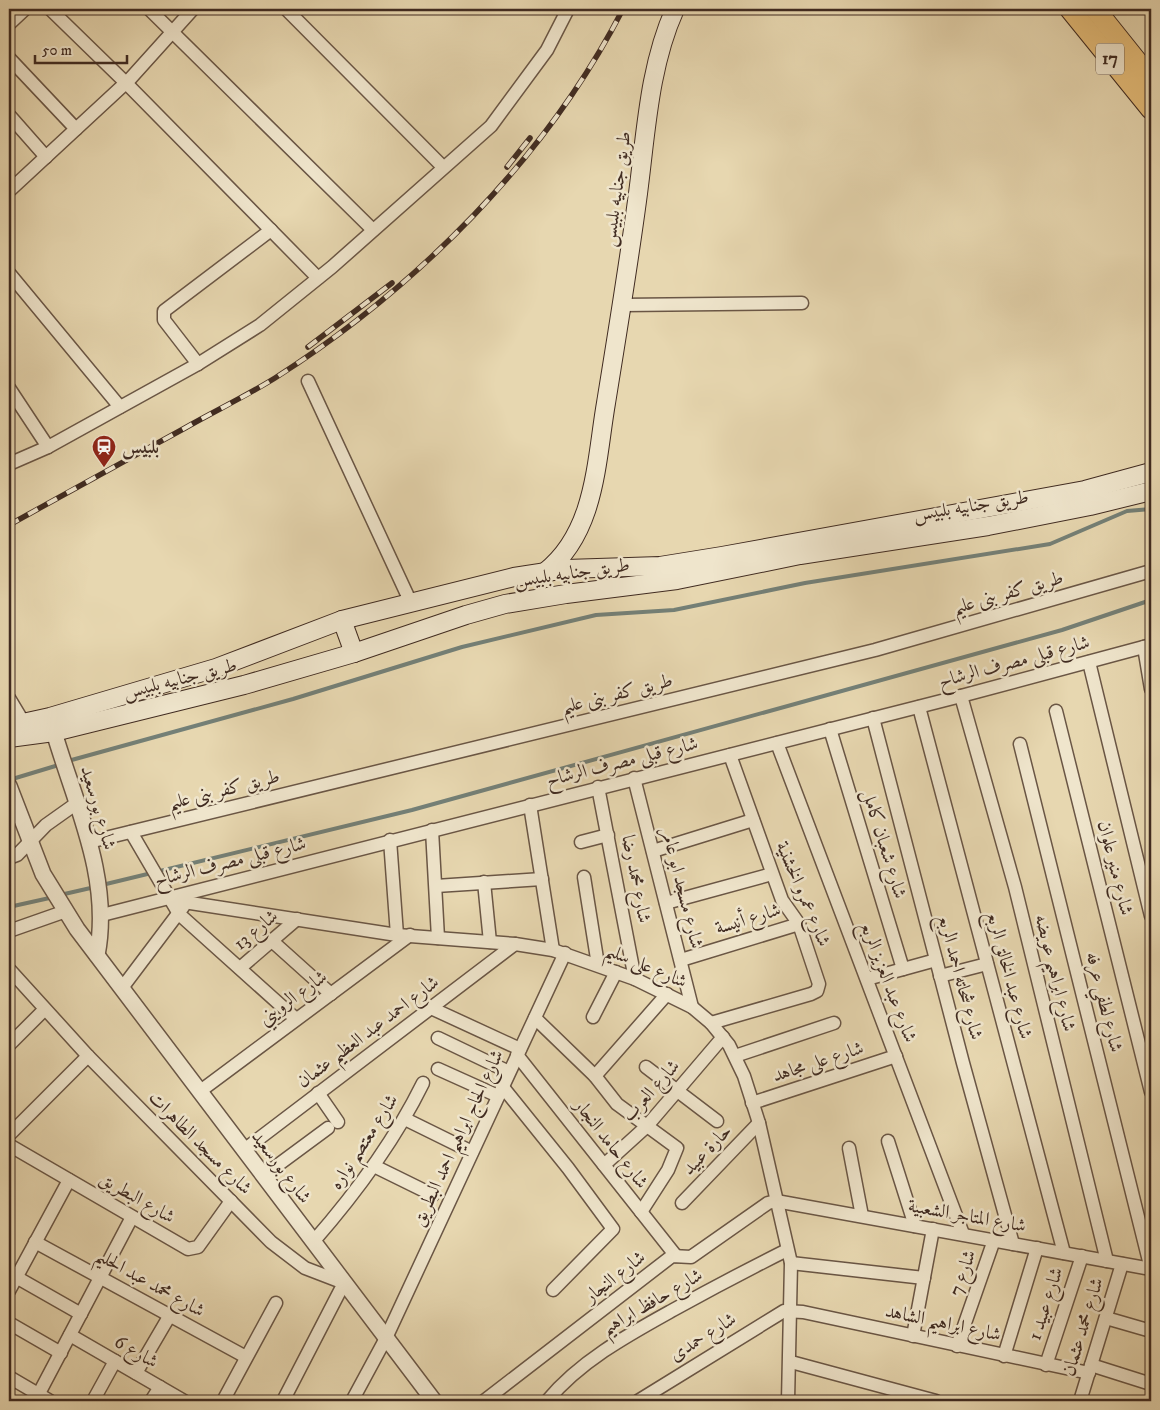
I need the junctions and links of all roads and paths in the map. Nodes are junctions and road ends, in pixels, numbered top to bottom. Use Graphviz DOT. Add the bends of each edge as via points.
graph roads {
  1 [pos="25,9"];
  2 [pos="50,9"];
  3 [pos="149,9"];
  4 [pos="193,9"];
  5 [pos="286,9"];
  6 [pos="568,9"];
  7 [pos="675,9"];
  8 [pos="1070,9"];
  9 [pos="1095,9"];
  10 [pos="9,24"];
  11 [pos="173,31"];
  12 [pos="9,59"];
  13 [pos="1151,79"];
  14 [pos="126,83"];
  15 [pos="1151,109"];
  16 [pos="9,115"];
  17 [pos="76,129"];
  18 [pos="46,157"];
  19 [pos="443,167"];
  20 [pos="9,191"];
  21 [pos="271,230"];
  22 [pos="373,230"];
  23 [pos="318,278"];
  24 [pos="11,281"];
  25 [pos="802,303"];
  26 [pos="622,305"];
  27 [pos="198,364"];
  28 [pos="308,381"];
  29 [pos="9,388"];
  30 [pos="120,407"];
  31 [pos="48,447"];
  32 [pos="9,464"];
  33 [pos="1151,472"];
  34 [pos="1151,491"];
  35 [pos="987,518"];
  36 [pos="566,570"];
  37 [pos="1151,571"];
  38 [pos="545,572"];
  39 [pos="566,594"];
  40 [pos="410,603"];
  41 [pos="342,620"];
  42 [pos="1147,646"];
  43 [pos="354,653"];
  44 [pos="1089,662"];
  45 [pos="1151,689"];
  46 [pos="961,696"];
  47 [pos="9,698"];
  48 [pos="919,707"];
  49 [pos="1056,711"];
  50 [pos="873,718"];
  51 [pos="16,724"];
  52 [pos="830,729"];
  53 [pos="9,738"];
  54 [pos="55,738"];
  55 [pos="777,742"];
  56 [pos="1020,744"];
  57 [pos="730,755"];
  58 [pos="634,778"];
  59 [pos="9,786"];
  60 [pos="598,787"];
  61 [pos="77,803"];
  62 [pos="530,805"];
  63 [pos="753,820"];
  64 [pos="432,830"];
  65 [pos="131,832"];
  66 [pos="608,835"];
  67 [pos="390,840"];
  68 [pos="30,841"];
  69 [pos="89,842"];
  70 [pos="581,842"];
  71 [pos="653,852"];
  72 [pos="9,858"];
  73 [pos="772,874"];
  74 [pos="584,877"];
  75 [pos="542,878"];
  76 [pos="484,882"];
  77 [pos="436,886"];
  78 [pos="168,895"];
  79 [pos="184,902"];
  80 [pos="666,903"];
  81 [pos="65,910"];
  82 [pos="179,914"];
  83 [pos="102,915"];
  84 [pos="1151,916"];
  85 [pos="297,920"];
  86 [pos="798,924"];
  87 [pos="9,931"];
  88 [pos="403,935"];
  89 [pos="438,938"];
  90 [pos="272,940"];
  91 [pos="490,942"];
  92 [pos="515,944"];
  93 [pos="559,952"];
  94 [pos="98,955"];
  95 [pos="681,960"];
  96 [pos="936,960"];
  97 [pos="987,964"];
  98 [pos="598,965"];
  99 [pos="240,968"];
  100 [pos="903,969"];
  101 [pos="9,970"];
  102 [pos="616,972"];
  103 [pos="940,976"];
  104 [pos="635,979"];
  105 [pos="866,979"];
  106 [pos="122,988"];
  107 [pos="331,994"];
  108 [pos="667,994"];
  109 [pos="692,1007"];
  110 [pos="431,1008"];
  111 [pos="44,1010"];
  112 [pos="593,1017"];
  113 [pos="535,1018"];
  114 [pos="296,1019"];
  115 [pos="711,1023"];
  116 [pos="834,1023"];
  117 [pos="723,1037"];
  118 [pos="438,1038"];
  119 [pos="9,1045"];
  120 [pos="519,1052"];
  121 [pos="88,1056"];
  122 [pos="735,1056"];
  123 [pos="896,1056"];
  124 [pos="646,1067"];
  125 [pos="438,1069"];
  126 [pos="508,1072"];
  127 [pos="595,1076"];
  128 [pos="423,1083"];
  129 [pos="500,1091"];
  130 [pos="677,1091"];
  131 [pos="199,1092"];
  132 [pos="1151,1092"];
  133 [pos="318,1093"];
  134 [pos="752,1102"];
  135 [pos="405,1119"];
  136 [pos="717,1121"];
  137 [pos="759,1123"];
  138 [pos="647,1126"];
  139 [pos="9,1135"];
  140 [pos="888,1141"];
  141 [pos="9,1145"];
  142 [pos="849,1148"];
  143 [pos="244,1150"];
  144 [pos="472,1152"];
  145 [pos="604,1165"];
  146 [pos="374,1166"];
  147 [pos="263,1176"];
  148 [pos="69,1180"];
  149 [pos="433,1194"];
  150 [pos="231,1201"];
  151 [pos="776,1202"];
  152 [pos="682,1203"];
  153 [pos="641,1212"];
  154 [pos="862,1216"];
  155 [pos="132,1217"];
  156 [pos="915,1226"];
  157 [pos="933,1229"];
  158 [pos="963,1234"];
  159 [pos="994,1240"];
  160 [pos="35,1242"];
  161 [pos="313,1242"];
  162 [pos="1013,1244"];
  163 [pos="1037,1248"];
  164 [pos="787,1250"];
  165 [pos="1064,1253"];
  166 [pos="676,1256"];
  167 [pos="1082,1256"];
  168 [pos="1107,1261"];
  169 [pos="791,1262"];
  170 [pos="1122,1264"];
  171 [pos="1151,1269"];
  172 [pos="16,1277"];
  173 [pos="101,1277"];
  174 [pos="924,1278"];
  175 [pos="344,1283"];
  176 [pos="553,1290"];
  177 [pos="9,1291"];
  178 [pos="276,1303"];
  179 [pos="790,1310"];
  180 [pos="81,1314"];
  181 [pos="170,1315"];
  182 [pos="1106,1318"];
  183 [pos="9,1323"];
  184 [pos="1151,1331"];
  185 [pos="70,1335"];
  186 [pos="913,1336"];
  187 [pos="386,1338"];
  188 [pos="957,1346"];
  189 [pos="60,1353"];
  190 [pos="1004,1356"];
  191 [pos="246,1357"];
  192 [pos="115,1362"];
  193 [pos="791,1362"];
  194 [pos="1046,1364"];
  195 [pos="1090,1369"];
  196 [pos="136,1373"];
  197 [pos="9,1378"];
  198 [pos="1151,1384"];
  199 [pos="160,1387"];
  200 [pos="37,1398"];
  201 [pos="488,1400"];
  202 [pos="50,1401"];
  203 [pos="93,1401"];
  204 [pos="151,1401"];
  205 [pos="184,1401"];
  206 [pos="223,1401"];
  207 [pos="283,1401"];
  208 [pos="352,1401"];
  209 [pos="434,1401"];
  210 [pos="547,1401"];
  211 [pos="638,1401"];
  212 [pos="788,1401"];
  213 [pos="936,1401"];
  214 [pos="1080,1401"];
  1 -- 10 [label="street"];
  2 -- 14 [label="street"];
  3 -- 11 [label="street"];
  4 -- 11 [label="street"];
  5 -- 19 [label="street"];
  6 -- 19 [label="street" via="547,50 492,126"];
  7 -- 26 [label="main road, طريق جنابيه بلبيس" via="652,81"];
  8 -- 15 [label="highway, 17"];
  9 -- 13 [label="highway, 17"];
  11 -- 14 [label="street"];
  11 -- 22 [label="street"];
  12 -- 17 [label="street"];
  14 -- 17 [label="street"];
  14 -- 21 [label="street"];
  16 -- 18 [label="street"];
  17 -- 18 [label="street"];
  18 -- 20 [label="street"];
  19 -- 22 [label="street"];
  21 -- 23 [label="street"];
  21 -- 27 [label="street" via="164,311 164,320"];
  22 -- 23 [label="street"];
  23 -- 27 [label="street" via="260,325"];
  24 -- 30 [label="street"];
  25 -- 26 [label="street"];
  26 -- 38 [label="main road, طريق جنابيه بلبيس" via="588,506 573,541 558,562"];
  27 -- 30 [label="street"];
  28 -- 40 [label="street"];
  29 -- 31 [label="street"];
  30 -- 31 [label="street"];
  31 -- 32 [label="street"];
  33 -- 35 [label="main road, طريق جنابيه بلبيس"];
  34 -- 35 [label="main road, طريق جنابيه بلبيس" via="1090,506"];
  35 -- 36 [label="main road, طريق جنابيه بلبيس" via="660,566"];
  35 -- 39 [label="main road, طريق جنابيه بلبيس" via="677,580"];
  36 -- 38 [label="main road, طريق جنابيه بلبيس"];
  36 -- 39 [label="main road" via="569,579"];
  37 -- 65 [label="street, طريق كفر بنى عليم" via="875,650"];
  38 -- 40 [label="main road, طريق جنابيه بلبيس"];
  39 -- 43 [label="main road, طريق جنابيه بلبيس" via="486,609"];
  40 -- 41 [label="main road, طريق جنابيه بلبيس"];
  41 -- 43 [label="main road"];
  41 -- 51 [label="main road, طريق جنابيه بلبيس" via="224,665"];
  42 -- 44 [label="street, شارع قبلى مصرف الرشاح"];
  42 -- 45 [label="street"];
  43 -- 54 [label="main road, طريق جنابيه بلبيس"];
  44 -- 46 [label="street, شارع قبلى مصرف الرشاح"];
  44 -- 84 [label="street"];
  46 -- 48 [label="street, شارع قبلى مصرف الرشاح"];
  46 -- 168 [label="street, شارع ابراهيم عويضه" via="1014,887"];
  47 -- 51 [label="street"];
  48 -- 50 [label="street, شارع قبلى مصرف الرشاح"];
  48 -- 97 [label="street, شارع عبد الخالق الربع"];
  49 -- 132 [label="street, شارع منير علوان"];
  50 -- 52 [label="street, شارع قبلى مصرف الرشاح"];
  50 -- 96 [label="street, شارع شحاته احمد الربع"];
  52 -- 55 [label="street, شارع قبلى مصرف الرشاح"];
  52 -- 100 [label="street, شارع شعبان كامل"];
  53 -- 54 [label="main road, طريق جنابيه بلبيس"];
  54 -- 61 [label="street, شارع بورسعيد"];
  55 -- 57 [label="street, شارع قبلى مصرف الرشاح"];
  55 -- 105 [label="street, شارع عبد العزيز الربع"];
  56 -- 171 [label="street, شارع لطفي عرفه"];
  57 -- 58 [label="street, شارع قبلى مصرف الرشاح"];
  57 -- 63 [label="street, شارع عمرو الخشنية"];
  58 -- 60 [label="street, شارع قبلى مصرف الرشاح"];
  58 -- 71 [label="street, شارع مسجد ابو عامر"];
  59 -- 68 [label="street, شارع بورسعيد"];
  60 -- 62 [label="street, شارع قبلى مصرف الرشاح"];
  60 -- 66 [label="street, شارع محمد رضا"];
  61 -- 68 [label="street"];
  61 -- 69 [label="street, شارع بورسعيد"];
  62 -- 64 [label="street, شارع قبلى مصرف الرشاح"];
  62 -- 75 [label="street"];
  63 -- 71 [label="street"];
  63 -- 73 [label="street, شارع عمرو الخشنية"];
  64 -- 67 [label="street, شارع قبلى مصرف الرشاح"];
  64 -- 77 [label="street"];
  65 -- 69 [label="street, طريق كفر بنى عليم"];
  65 -- 78 [label="street"];
  66 -- 70 [label="street"];
  66 -- 104 [label="street, شارع محمد رضا"];
  67 -- 78 [label="street, شارع قبلى مصرف الرشاح"];
  67 -- 88 [label="street"];
  68 -- 72 [label="street" via="17,855"];
  68 -- 81 [label="street, شارع بورسعيد" via="43,874"];
  69 -- 83 [label="street, شارع بورسعيد"];
  71 -- 80 [label="street, شارع مسجد ابو عامر"];
  73 -- 80 [label="street"];
  73 -- 86 [label="street, شارع عمرو الخشنية" via="782,900"];
  74 -- 98 [label="street"];
  75 -- 76 [label="street"];
  75 -- 93 [label="street"];
  76 -- 77 [label="street"];
  76 -- 91 [label="street"];
  77 -- 89 [label="street"];
  78 -- 79 [label="street, شارع على سليم"];
  78 -- 82 [label="street"];
  78 -- 83 [label="street, شارع قبلى مصرف الرشاح"];
  79 -- 82 [label="street"];
  79 -- 85 [label="street, شارع على سليم"];
  80 -- 95 [label="street, شارع مسجد ابو عامر"];
  81 -- 87 [label="street"];
  81 -- 94 [label="street, شارع بورسعيد"];
  82 -- 99 [label="street"];
  82 -- 106 [label="street"];
  83 -- 94 [label="street, شارع بورسعيد"];
  85 -- 88 [label="street, شارع على سليم"];
  85 -- 90 [label="street, شارع 13"];
  86 -- 95 [label="street, شارع أنيسة"];
  86 -- 115 [label="street, شارع عمرو الخشنية" via="820,984 817,990"];
  88 -- 89 [label="street, شارع على سليم"];
  88 -- 107 [label="street, شارع الرويني"];
  89 -- 91 [label="street, شارع على سليم"];
  90 -- 99 [label="street, شارع 13"];
  90 -- 107 [label="street"];
  91 -- 92 [label="street, شارع على سليم"];
  92 -- 93 [label="street, شارع على سليم"];
  92 -- 110 [label="street, شارع احمد عبد العظيم عثمان"];
  93 -- 98 [label="street, شارع على سليم"];
  93 -- 113 [label="street, شارع الحاج ابراهيم احمد البطريق"];
  94 -- 106 [label="street, شارع بورسعيد"];
  95 -- 109 [label="street, شارع مسجد ابو عامر"];
  96 -- 100 [label="street"];
  96 -- 103 [label="street, شارع شحاته احمد الربع"];
  97 -- 103 [label="street"];
  97 -- 165 [label="street, شارع عبد الخالق الربع"];
  98 -- 102 [label="street, شارع على سليم"];
  99 -- 114 [label="street"];
  100 -- 105 [label="street"];
  101 -- 111 [label="street, شارع مسجد الطاهرات"];
  102 -- 104 [label="street, شارع على سليم"];
  102 -- 112 [label="street"];
  103 -- 162 [label="street, شارع شحاته احمد الربع"];
  104 -- 108 [label="street, شارع على سليم"];
  105 -- 123 [label="street, شارع عبد العزيز الربع"];
  106 -- 131 [label="street, شارع بورسعيد"];
  107 -- 114 [label="street, شارع الرويني"];
  108 -- 109 [label="street, شارع على سليم"];
  108 -- 127 [label="street"];
  109 -- 115 [label="street, شارع على سليم"];
  110 -- 120 [label="street"];
  110 -- 133 [label="street, شارع احمد عبد العظيم عثمان"];
  111 -- 119 [label="street"];
  111 -- 121 [label="street, شارع مسجد الطاهرات"];
  113 -- 120 [label="street, شارع الحاج ابراهيم احمد البطريق"];
  113 -- 127 [label="street"];
  114 -- 131 [label="street, شارع الرويني"];
  115 -- 117 [label="street, شارع على سليم"];
  116 -- 122 [label="street"];
  117 -- 122 [label="street, شارع على سليم"];
  117 -- 130 [label="street, شارع العرب"];
  118 -- 126 [label="street"];
  120 -- 126 [label="street, شارع الحاج ابراهيم احمد البطريق"];
  120 -- 145 [label="street, شارع حامد النجار"];
  121 -- 139 [label="street"];
  121 -- 150 [label="street, شارع مسجد الطاهرات"];
  122 -- 134 [label="street, شارع على سليم"];
  123 -- 134 [label="street, شارع على مجاهد"];
  123 -- 158 [label="street, شارع عبد العزيز الربع"];
  124 -- 130 [label="street"];
  125 -- 129 [label="street"];
  126 -- 129 [label="street, شارع الحاج ابراهيم احمد البطريق"];
  127 -- 138 [label="street" via="617,1104"];
  128 -- 135 [label="street, شارع معتصم نواره"];
  129 -- 144 [label="street, شارع الحاج ابراهيم احمد البطريق"];
  129 -- 176 [label="street" via="568,1168 613,1229"];
  130 -- 136 [label="street"];
  130 -- 138 [label="street, شارع العرب"];
  131 -- 143 [label="street, شارع بورسعيد"];
  133 -- 143 [label="street, شارع احمد عبد العظيم عثمان"];
  133 -- 147 [label="street" via="333,1125"];
  134 -- 137 [label="street, شارع على سليم"];
  135 -- 144 [label="street"];
  135 -- 146 [label="street, شارع معتصم نواره"];
  137 -- 151 [label="street, شارع على سليم"];
  137 -- 152 [label="street, حارة عبيد"];
  138 -- 145 [label="street, شارع العرب"];
  138 -- 153 [label="street" via="678,1151"];
  140 -- 156 [label="street"];
  141 -- 148 [label="street, شارع البطريق"];
  142 -- 154 [label="street"];
  143 -- 147 [label="street, شارع بورسعيد"];
  144 -- 187 [label="street, شارع الحاج ابراهيم احمد البطريق"];
  145 -- 153 [label="street, شارع حامد النجار"];
  146 -- 149 [label="street"];
  146 -- 161 [label="street, شارع معتصم نواره" via="350,1200"];
  147 -- 161 [label="street, شارع بورسعيد"];
  148 -- 155 [label="street, شارع البطريق"];
  148 -- 160 [label="street"];
  150 -- 155 [label="street, شارع البطريق" via="198,1247 193,1249"];
  150 -- 175 [label="street, شارع مسجد الطاهرات" via="287,1256 305,1268"];
  151 -- 154 [label="street, شارع المتاجر الشعبية"];
  151 -- 164 [label="street, شارع على سليم"];
  151 -- 166 [label="street, شارع النجار" via="764,1205 691,1257"];
  153 -- 166 [label="street, شارع حامد النجار"];
  154 -- 156 [label="street, شارع المتاجر الشعبية"];
  155 -- 173 [label="street"];
  156 -- 157 [label="street, شارع المتاجر الشعبية"];
  157 -- 158 [label="street, شارع المتاجر الشعبية"];
  157 -- 174 [label="street"];
  158 -- 159 [label="street, شارع المتاجر الشعبية"];
  159 -- 162 [label="street, شارع المتاجر الشعبية"];
  159 -- 188 [label="street, شارع 7"];
  160 -- 172 [label="street"];
  160 -- 173 [label="street, شارع محمد عبد الحليم"];
  161 -- 175 [label="street, شارع بورسعيد"];
  162 -- 163 [label="street, شارع المتاجر الشعبية"];
  163 -- 165 [label="street, شارع المتاجر الشعبية"];
  163 -- 190 [label="street"];
  164 -- 169 [label="street, شارع على سليم"];
  164 -- 210 [label="street, شارع حافظ ابراهيم" via="640,1328 580,1367"];
  165 -- 167 [label="street, شارع المتاجر الشعبية"];
  166 -- 201 [label="street, شارع النجار"];
  167 -- 168 [label="street, شارع المتاجر الشعبية"];
  167 -- 194 [label="street, شارع عبيد 1"];
  168 -- 170 [label="street, شارع المتاجر الشعبية"];
  169 -- 174 [label="street"];
  169 -- 179 [label="street, شارع على سليم"];
  170 -- 171 [label="street, شارع المتاجر الشعبية"];
  170 -- 182 [label="street, شارع محمد عثمان"];
  172 -- 177 [label="street"];
  172 -- 180 [label="street"];
  173 -- 180 [label="street"];
  173 -- 181 [label="street, شارع محمد عبد الحليم"];
  174 -- 186 [label="street"];
  175 -- 187 [label="street, شارع بورسعيد"];
  175 -- 207 [label="street"];
  178 -- 191 [label="street"];
  179 -- 186 [label="street, شارع ابراهيم الشاهد"];
  179 -- 193 [label="street, شارع على سليم"];
  179 -- 211 [label="street, شارع حمدى" via="778,1312"];
  180 -- 185 [label="street"];
  181 -- 191 [label="street, شارع محمد عبد الحليم"];
  181 -- 196 [label="street"];
  182 -- 184 [label="street"];
  182 -- 195 [label="street, شارع محمد عثمان"];
  183 -- 189 [label="street"];
  185 -- 189 [label="street"];
  185 -- 192 [label="street, شارع 6"];
  186 -- 188 [label="street, شارع ابراهيم الشاهد"];
  187 -- 208 [label="street, شارع الحاج ابراهيم احمد البطريق"];
  187 -- 209 [label="street, شارع بورسعيد"];
  188 -- 190 [label="street, شارع ابراهيم الشاهد"];
  189 -- 200 [label="street"];
  190 -- 194 [label="street, شارع ابراهيم الشاهد"];
  191 -- 206 [label="street"];
  192 -- 196 [label="street, شارع 6"];
  192 -- 203 [label="street"];
  193 -- 212 [label="street, شارع على سليم"];
  193 -- 213 [label="street"];
  194 -- 195 [label="street, شارع ابراهيم الشاهد"];
  195 -- 198 [label="street, شارع ابراهيم الشاهد"];
  195 -- 214 [label="street, شارع محمد عثمان"];
  196 -- 199 [label="street, شارع 6"];
  197 -- 200 [label="street"];
  199 -- 204 [label="street"];
  199 -- 205 [label="street, شارع 6"];
  200 -- 202 [label="street"];
}
